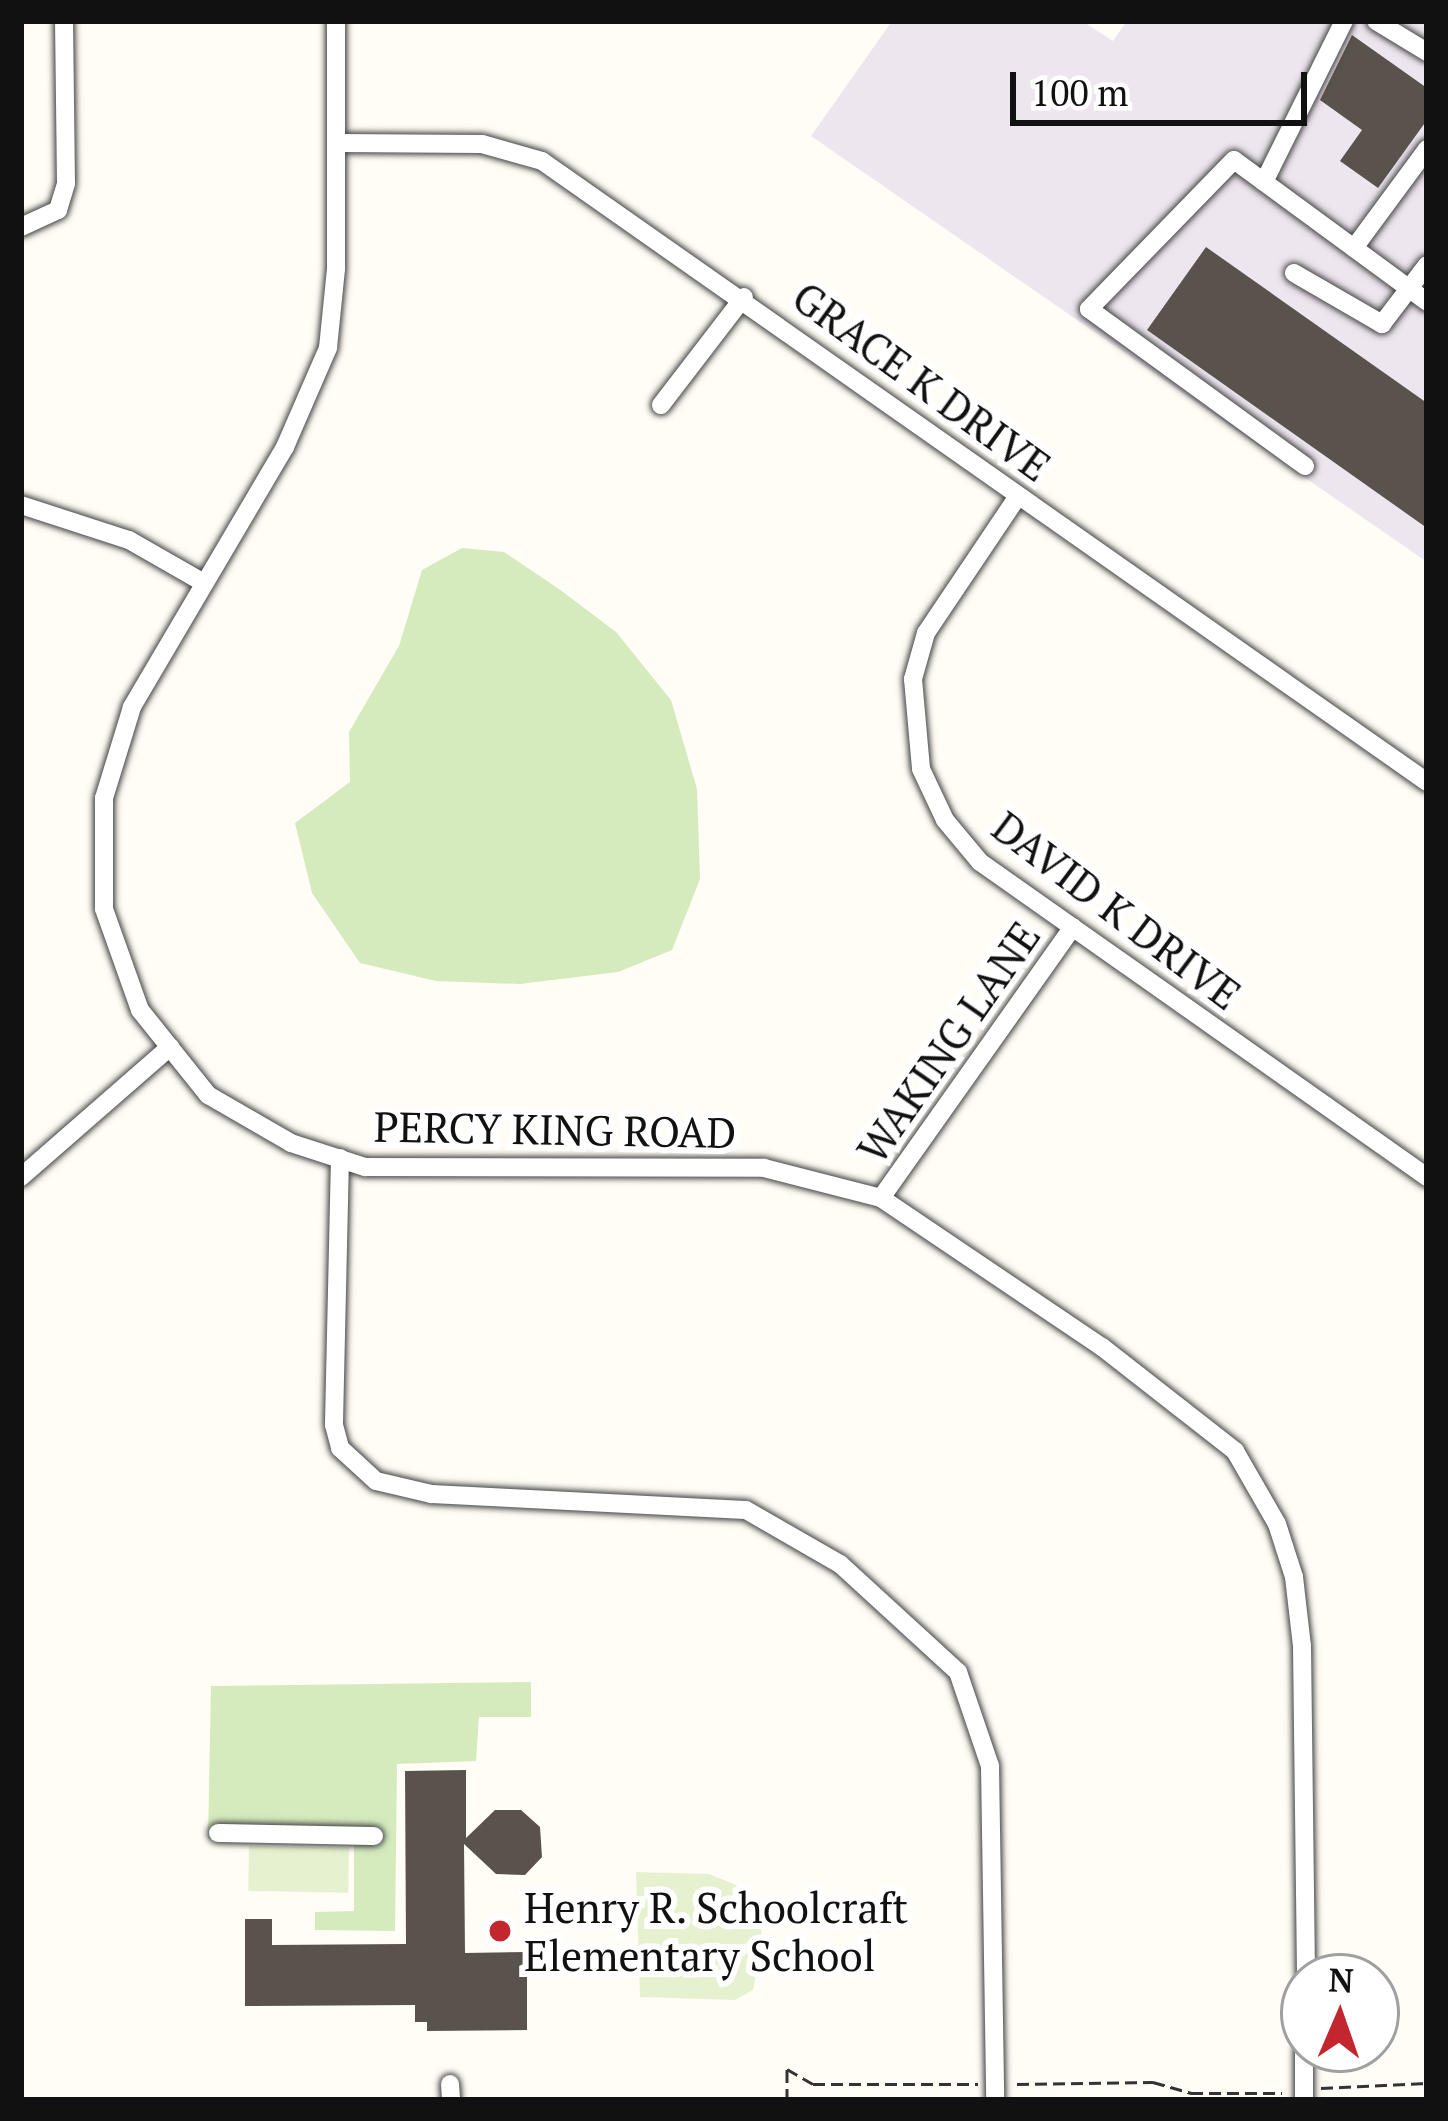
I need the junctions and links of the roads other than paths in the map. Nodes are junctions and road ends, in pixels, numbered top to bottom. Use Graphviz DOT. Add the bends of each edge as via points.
graph roads {
  1 [pos="64,21"];
  2 [pos="335,21"];
  3 [pos="1344,21"];
  4 [pos="1376,21"];
  5 [pos="1427,52"];
  6 [pos="338,143"];
  7 [pos="1427,148"];
  8 [pos="1264,182"];
  9 [pos="21,227"];
  10 [pos="1354,248"];
  11 [pos="1427,265"];
  12 [pos="1294,273"];
  13 [pos="1419,296"];
  14 [pos="744,297"];
  15 [pos="661,405"];
  16 [pos="1305,466"];
  17 [pos="1018,496"];
  18 [pos="21,506"];
  19 [pos="204,584"];
  20 [pos="1427,782"];
  21 [pos="1073,927"];
  22 [pos="170,1047"];
  23 [pos="340,1159"];
  24 [pos="21,1177"];
  25 [pos="1427,1177"];
  26 [pos="881,1198"];
  27 [pos="218,1833"];
  28 [pos="374,1836"];
  29 [pos="1306,1953"];
  30 [pos="995,2092"];
  1 -- 9 [label="street" via="66,183 58,210"];
  2 -- 6 [label="street, PERCY KING ROAD"];
  3 -- 8 [label="street"];
  4 -- 5 [label="street"];
  6 -- 14 [label="street, GRACE K DRIVE" via="516,150"];
  6 -- 19 [label="street, PERCY KING ROAD" via="328,348 285,447"];
  7 -- 10 [label="street"];
  8 -- 10 [label="street"];
  8 -- 16 [label="street" via="1234,160 1089,309"];
  10 -- 13 [label="street"];
  11 -- 13 [label="street"];
  12 -- 13 [label="street" via="1375,325"];
  14 -- 15 [label="street"];
  14 -- 17 [label="street, GRACE K DRIVE"];
  17 -- 20 [label="street, GRACE K DRIVE"];
  17 -- 21 [label="street, DAVID K DRIVE" via="926,633 912,720 921,769 945,820 980,862"];
  18 -- 19 [label="street" via="129,540"];
  19 -- 22 [label="street, PERCY KING ROAD" via="132,707 104,798 104,909 140,1010"];
  21 -- 25 [label="street, DAVID K DRIVE"];
  21 -- 26 [label="street, WAKING LANE"];
  22 -- 23 [label="street, PERCY KING ROAD" via="208,1095 291,1143"];
  22 -- 24 [label="street"];
  23 -- 26 [label="street, PERCY KING ROAD" via="365,1167 764,1168"];
  23 -- 30 [label="street" via="334,1425 340,1448 376,1481 431,1494 746,1510 840,1564 958,1672 990,1766"];
  26 -- 29 [label="street, PERCY KING ROAD" via="1102,1347 1235,1451 1263,1495 1294,1577 1302,1646"];
  27 -- 28 [label="street"];
}
